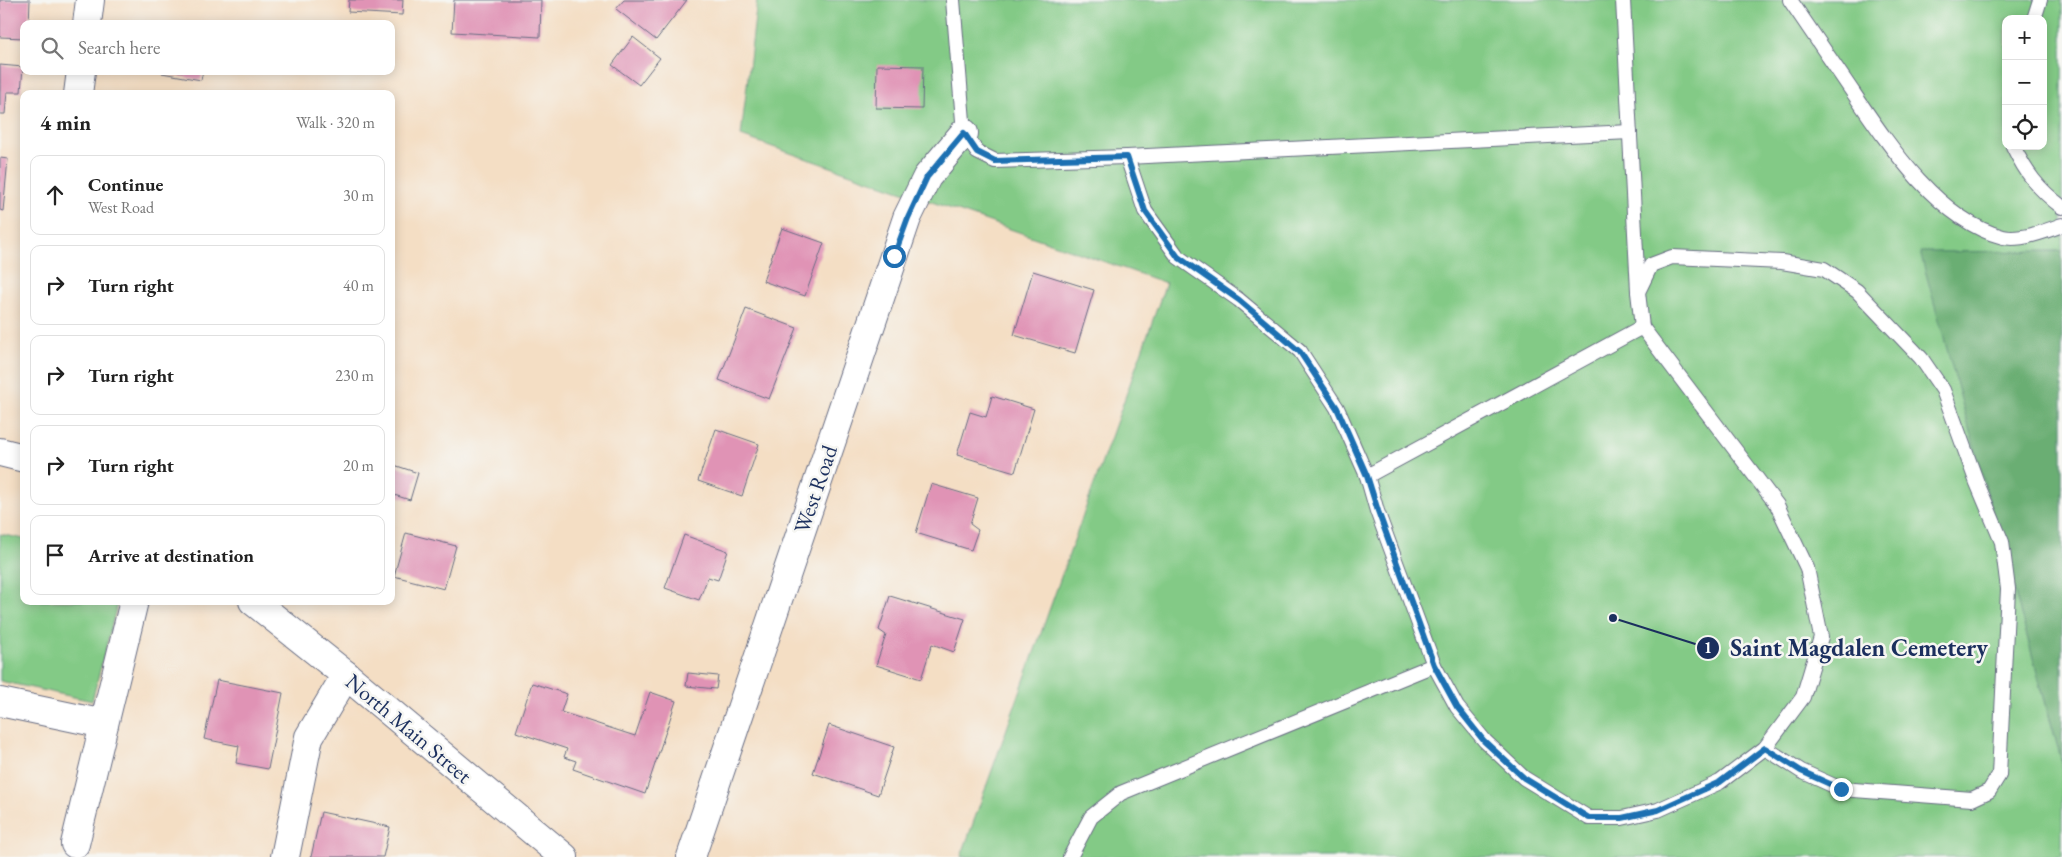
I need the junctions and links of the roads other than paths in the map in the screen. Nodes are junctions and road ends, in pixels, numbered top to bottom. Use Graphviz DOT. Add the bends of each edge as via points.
graph roads {
  1 [pos="90,0"];
  2 [pos="953,0"];
  3 [pos="1623,0"];
  4 [pos="1790,0"];
  5 [pos="2040,0"];
  6 [pos="2035,15"];
  7 [pos="88,20"];
  8 [pos="80,75"];
  9 [pos="79,90"];
  10 [pos="1630,132"];
  11 [pos="964,133"];
  12 [pos="2015,150"];
  13 [pos="1127,157"];
  14 [pos="2062,207"];
  15 [pos="2062,225"];
  16 [pos="1638,292"];
  17 [pos="1642,327"];
  18 [pos="0,452"];
  19 [pos="20,457"];
  20 [pos="1367,476"];
  21 [pos="133,605"];
  22 [pos="258,605"];
  23 [pos="1434,665"];
  24 [pos="346,675"];
  25 [pos="0,702"];
  26 [pos="104,724"];
  27 [pos="1765,748"];
  28 [pos="74,844"];
  29 [pos="285,857"];
  30 [pos="564,857"];
  31 [pos="691,857"];
  32 [pos="1070,857"];
  1 -- 7 [label="street"];
  2 -- 11 [label="lane"];
  3 -- 10 [label="lane"];
  4 -- 15 [label="lane" via="1893,151 1936,197 1974,226 2005,237 2038,234"];
  5 -- 6 [label="lane"];
  8 -- 9 [label="street"];
  10 -- 13 [label="lane"];
  10 -- 16 [label="lane"];
  11 -- 13 [label="lane" via="977,152 995,161"];
  11 -- 31 [label="street, West Road" via="927,177 905,226"];
  12 -- 14 [label="lane" via="2028,175 2044,194"];
  13 -- 20 [label="lane" via="1145,211 1178,257 1239,300 1300,352 1337,408"];
  16 -- 17 [label="lane"];
  16 -- 27 [label="lane" via="1651,266 1672,257 1790,263 1824,269 1856,292 1922,358 1943,390 2002,542 2008,589 1999,775 1989,792 1972,799 1841,789 1801,771"];
  17 -- 20 [label="lane"];
  17 -- 27 [label="lane" via="1777,505 1807,568 1821,637 1803,697"];
  18 -- 19 [label="street"];
  20 -- 23 [label="lane"];
  21 -- 26 [label="street"];
  22 -- 24 [label="street, North Main Street"];
  23 -- 27 [label="lane" via="1457,707 1484,741 1524,778 1589,818 1622,818 1658,810 1720,782"];
  23 -- 32 [label="lane" via="1121,793 1092,817"];
  24 -- 29 [label="street" via="309,737"];
  24 -- 30 [label="street, North Main Street"];
  25 -- 26 [label="street"];
  26 -- 28 [label="street"];
}
